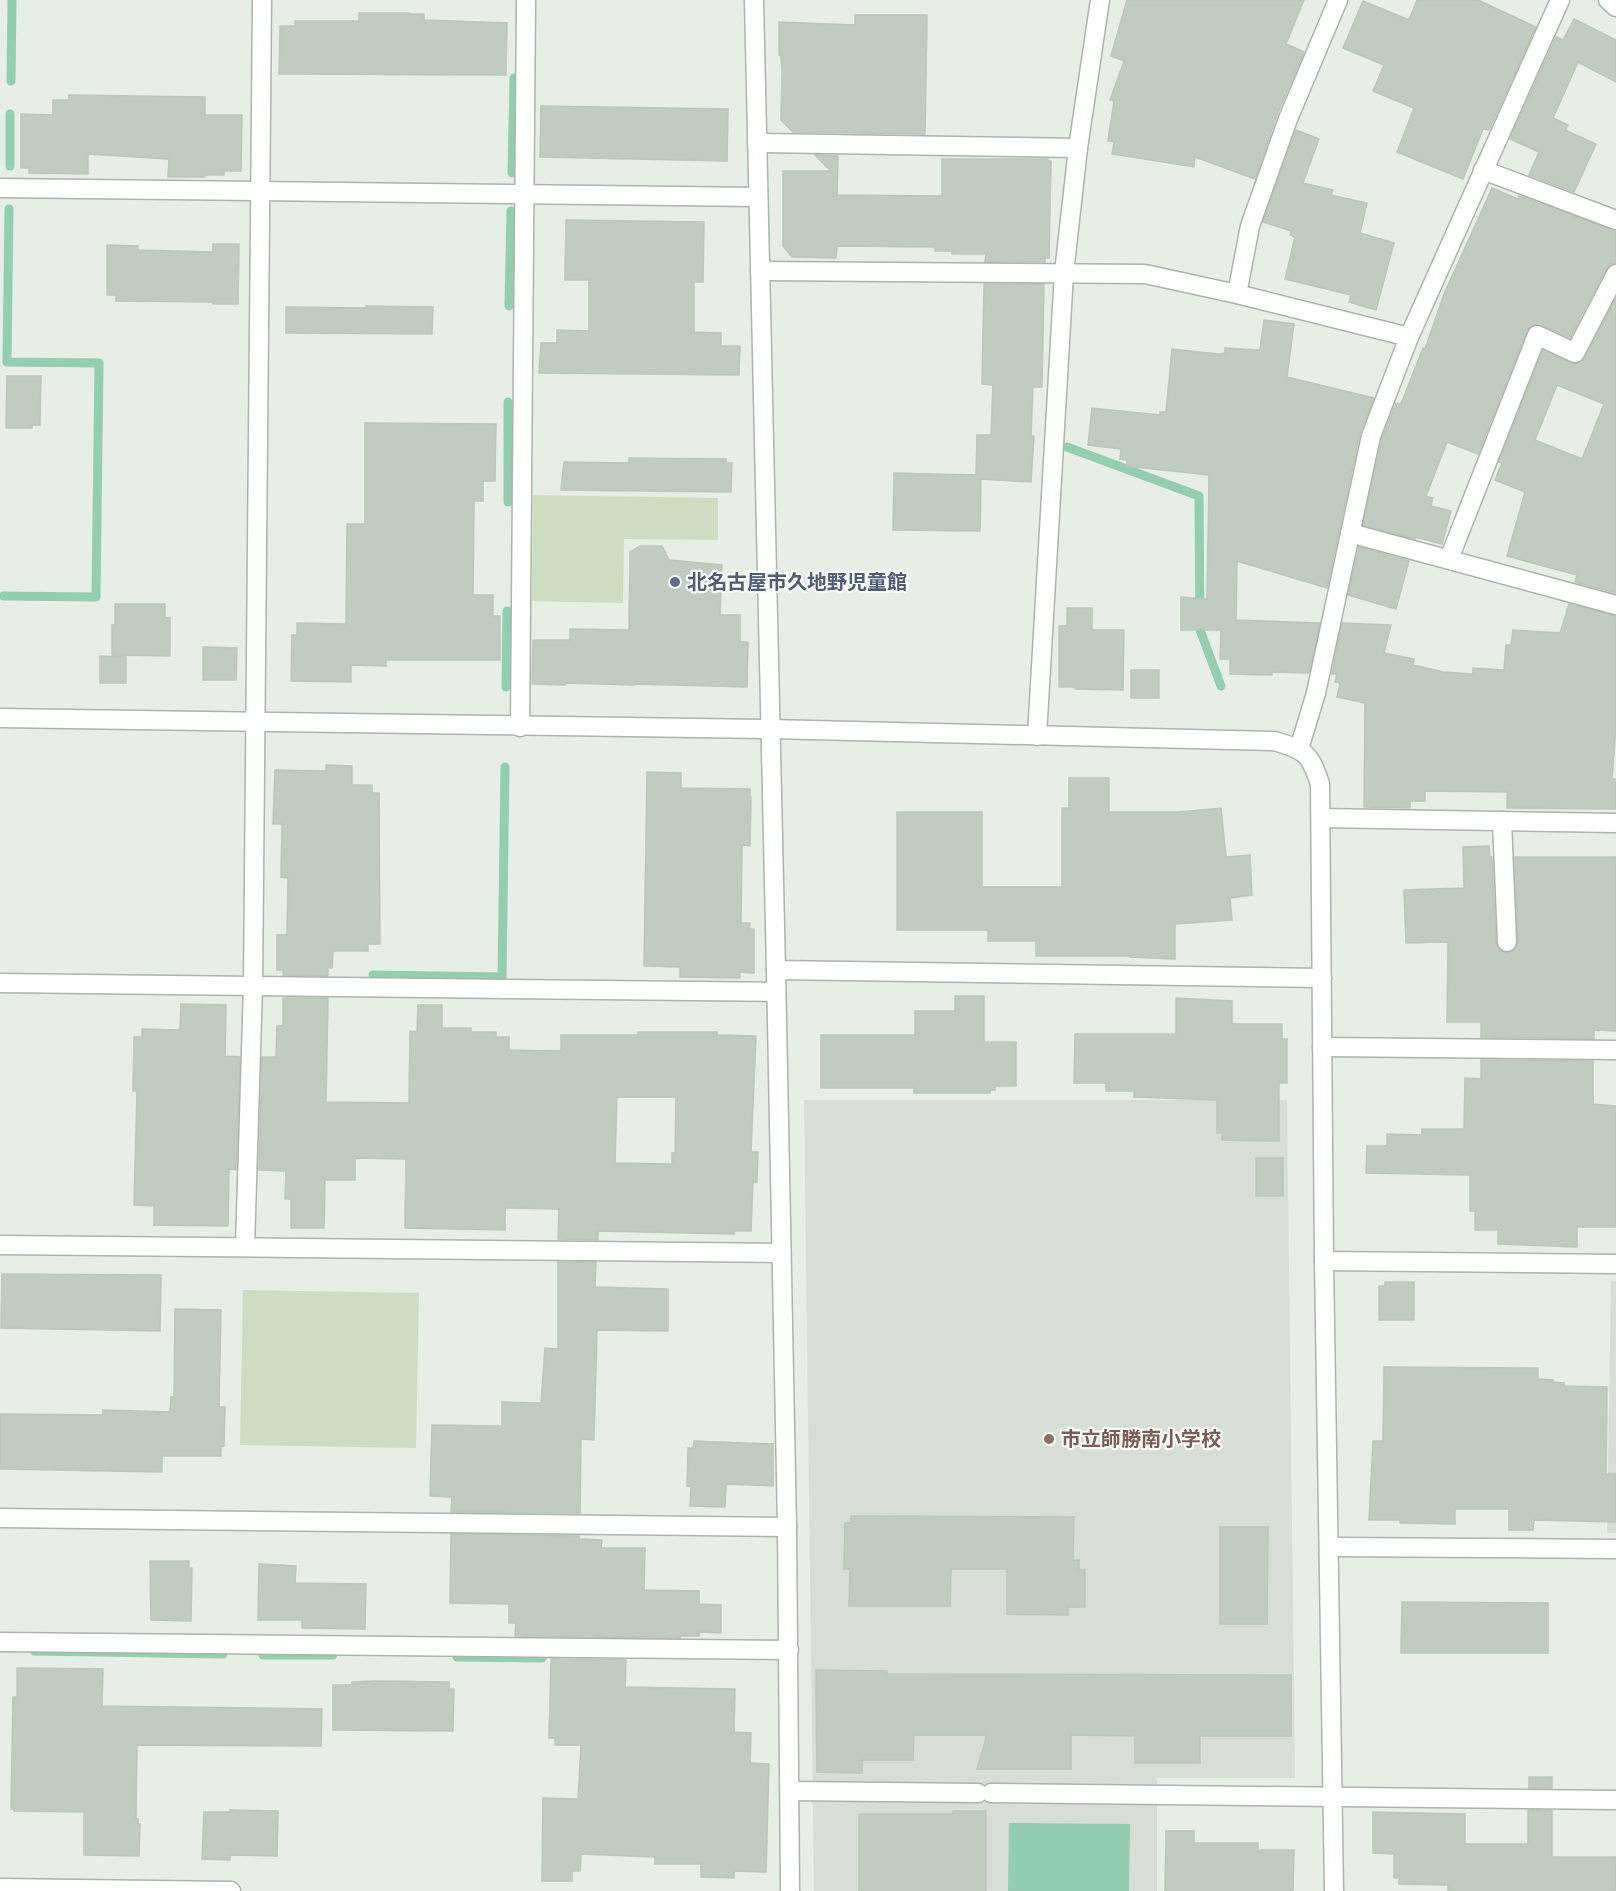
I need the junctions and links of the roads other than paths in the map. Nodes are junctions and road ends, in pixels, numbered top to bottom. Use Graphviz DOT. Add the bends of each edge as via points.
graph roads {
  1 [pos="262,0"];
  2 [pos="525,0"];
  3 [pos="754,0"];
  4 [pos="1100,0"];
  5 [pos="1338,0"];
  6 [pos="1560,0"];
  7 [pos="1608,0"];
  8 [pos="1616,7"];
  9 [pos="757,143"];
  10 [pos="1078,148"];
  11 [pos="1483,170"];
  12 [pos="0,188"];
  13 [pos="260,192"];
  14 [pos="523,194"];
  15 [pos="758,197"];
  16 [pos="1616,220"];
  17 [pos="760,272"];
  18 [pos="1064,273"];
  19 [pos="1616,274"];
  20 [pos="1237,294"];
  21 [pos="1409,337"];
  22 [pos="1350,533"];
  23 [pos="1449,559"];
  24 [pos="1616,606"];
  25 [pos="0,718"];
  26 [pos="255,721"];
  27 [pos="520,727"];
  28 [pos="770,729"];
  29 [pos="1037,736"];
  30 [pos="1299,749"];
  31 [pos="1321,818"];
  32 [pos="1502,821"];
  33 [pos="1616,823"];
  34 [pos="1507,942"];
  35 [pos="776,970"];
  36 [pos="1322,978"];
  37 [pos="0,983"];
  38 [pos="253,986"];
  39 [pos="776,992"];
  40 [pos="1322,1047"];
  41 [pos="1616,1050"];
  42 [pos="0,1245"];
  43 [pos="245,1247"];
  44 [pos="781,1253"];
  45 [pos="1324,1261"];
  46 [pos="1616,1264"];
  47 [pos="0,1518"];
  48 [pos="787,1527"];
  49 [pos="1329,1547"];
  50 [pos="1616,1549"];
  51 [pos="0,1642"];
  52 [pos="789,1650"];
  53 [pos="790,1791"];
  54 [pos="1333,1796"];
  55 [pos="1616,1800"];
  56 [pos="0,1888"];
  57 [pos="231,1891"];
  58 [pos="790,1891"];
  59 [pos="1334,1891"];
  1 -- 13 [label="street"];
  2 -- 14 [label="street"];
  3 -- 9 [label="street"];
  4 -- 10 [label="street"];
  5 -- 20 [label="street" via="1288,119 1250,226"];
  6 -- 11 [label="street"];
  7 -- 8 [label="street"];
  9 -- 10 [label="street"];
  9 -- 15 [label="street"];
  10 -- 18 [label="street"];
  11 -- 16 [label="street"];
  11 -- 21 [label="street"];
  12 -- 13 [label="street"];
  13 -- 14 [label="street"];
  13 -- 26 [label="street"];
  14 -- 15 [label="street"];
  14 -- 27 [label="street"];
  15 -- 17 [label="street"];
  17 -- 18 [label="street"];
  17 -- 28 [label="street"];
  18 -- 20 [label="street" via="1145,274"];
  18 -- 29 [label="street"];
  19 -- 23 [label="street" via="1575,353 1537,335"];
  20 -- 21 [label="street"];
  21 -- 22 [label="street" via="1371,436"];
  22 -- 23 [label="street"];
  22 -- 30 [label="street" via="1316,693"];
  23 -- 24 [label="street"];
  25 -- 26 [label="street"];
  26 -- 27 [label="street"];
  26 -- 38 [label="street"];
  27 -- 28 [label="street"];
  28 -- 29 [label="street"];
  28 -- 35 [label="street"];
  29 -- 30 [label="street" via="1274,741"];
  30 -- 31 [label="street" via="1314,764 1320,784"];
  31 -- 32 [label="street"];
  31 -- 36 [label="street"];
  32 -- 33 [label="street"];
  32 -- 34 [label="street"];
  35 -- 36 [label="street"];
  35 -- 39 [label="street"];
  36 -- 40 [label="street"];
  37 -- 38 [label="street"];
  38 -- 39 [label="street"];
  38 -- 43 [label="street"];
  39 -- 44 [label="street"];
  40 -- 41 [label="street"];
  40 -- 45 [label="street"];
  42 -- 43 [label="street"];
  43 -- 44 [label="street"];
  44 -- 48 [label="street"];
  45 -- 46 [label="street"];
  45 -- 49 [label="street"];
  47 -- 48 [label="street"];
  48 -- 52 [label="street"];
  49 -- 50 [label="street"];
  49 -- 54 [label="street"];
  51 -- 52 [label="street"];
  52 -- 53 [label="street"];
  53 -- 54 [label="street"];
  53 -- 58 [label="street"];
  54 -- 55 [label="street"];
  54 -- 59 [label="street"];
  56 -- 57 [label="street"];
}
